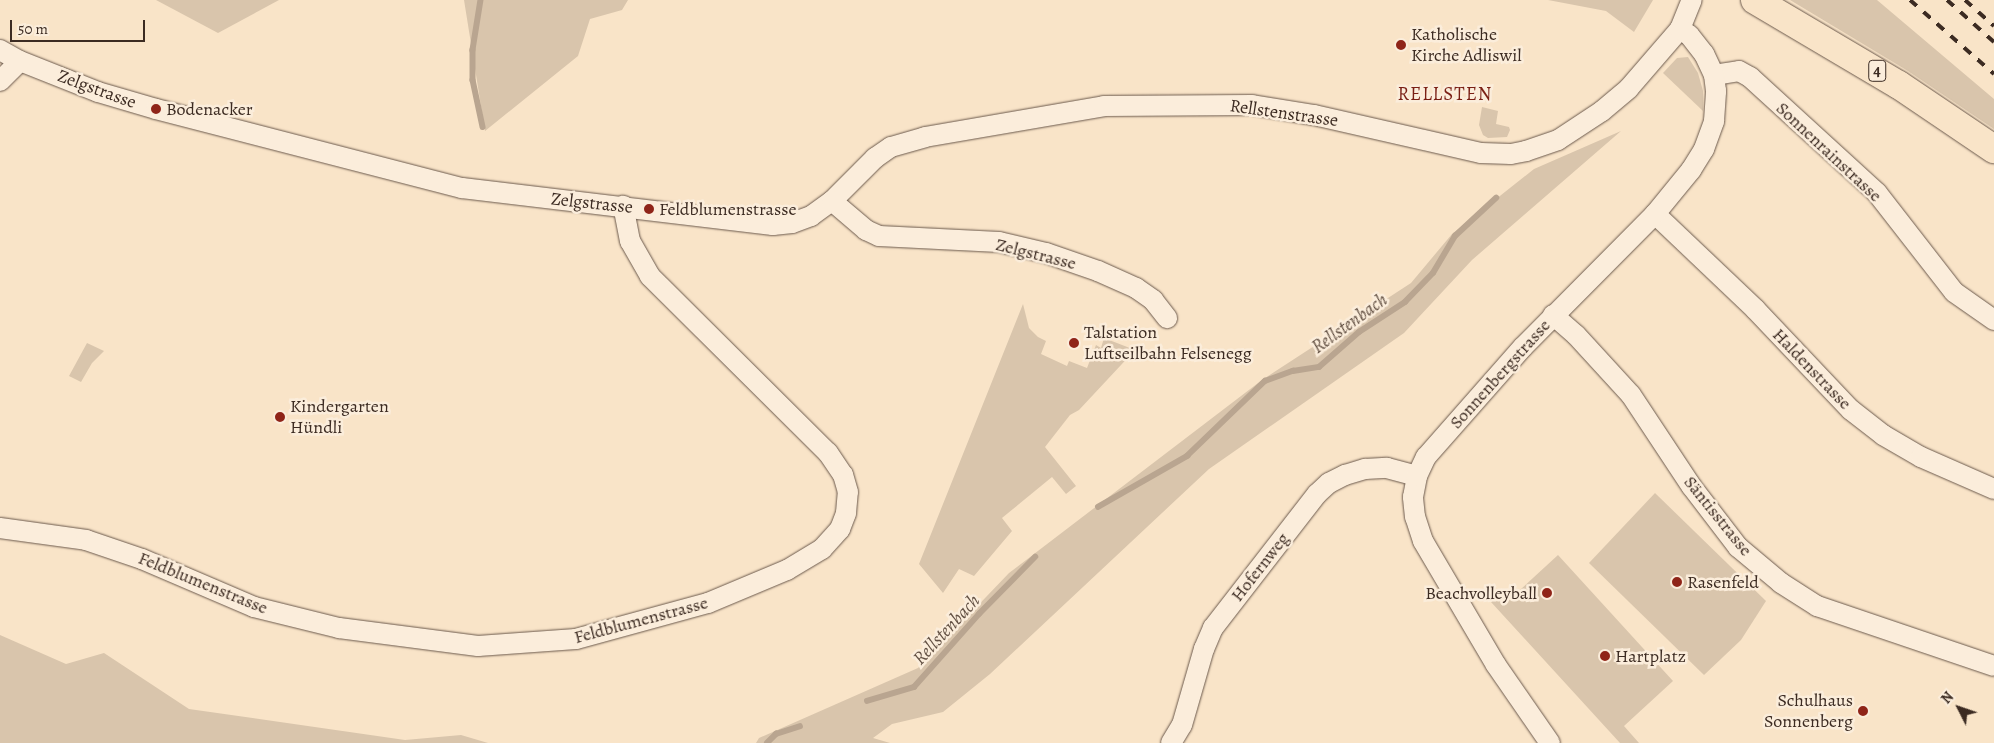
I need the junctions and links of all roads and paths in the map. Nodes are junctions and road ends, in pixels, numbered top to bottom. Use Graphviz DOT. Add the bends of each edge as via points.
graph roads {
  1 [pos="1692,0"];
  2 [pos="1755,0"];
  3 [pos="1680,29"];
  4 [pos="0,50"];
  5 [pos="20,61"];
  6 [pos="1714,75"];
  7 [pos="0,81"];
  8 [pos="1994,149"];
  9 [pos="832,201"];
  10 [pos="623,206"];
  11 [pos="1655,214"];
  12 [pos="1553,315"];
  13 [pos="1167,318"];
  14 [pos="1994,320"];
  15 [pos="1417,476"];
  16 [pos="1994,489"];
  17 [pos="0,528"];
  18 [pos="1994,666"];
  19 [pos="1171,743"];
  20 [pos="1550,743"];
  1 -- 3 [label="street, Rellstenstrasse"];
  2 -- 8 [label="main road, 4" via="1899,85"];
  3 -- 6 [label="street, Sonnenbergstrasse" via="1704,54"];
  3 -- 9 [label="street, Rellstenstrasse" via="1629,88 1602,111 1558,140 1518,152 1481,153 1314,115 1252,105 1104,106 925,137 891,147"];
  4 -- 5 [label="street, Zelgstrasse"];
  5 -- 7 [label="street"];
  5 -- 10 [label="street, Zelgstrasse" via="98,92 156,109 422,178 492,192"];
  6 -- 11 [label="street, Sonnenbergstrasse" via="1714,122 1704,149"];
  6 -- 14 [label="street, Sonnenrainstrasse" via="1739,71 1750,77 1877,193 1954,292"];
  9 -- 10 [label="street, Zelgstrasse" via="800,221 773,225"];
  9 -- 13 [label="street, Zelgstrasse" via="859,225 879,236 999,242 1046,253 1098,271 1136,288 1153,300"];
  10 -- 17 [label="street, Feldblumenstrasse" via="630,241 650,276 828,453 844,475 847,499 840,529 822,549 787,570 708,603 576,639 478,646 320,623 254,607 142,558 86,540"];
  11 -- 12 [label="street, Sonnenbergstrasse"];
  11 -- 16 [label="street, Haldenstrasse" via="1754,309 1851,410 1921,457"];
  12 -- 15 [label="street, Sonnenbergstrasse" via="1426,457"];
  12 -- 18 [label="street, Säntisstrasse" via="1576,335 1631,395 1692,487 1738,547 1780,583 1817,606"];
  15 -- 19 [label="street, Hofernweg" via="1387,468 1365,469 1345,475 1318,494 1213,628 1182,725"];
  15 -- 20 [label="street, Sonnenbergstrasse" via="1414,517 1423,541 1496,665"];
}
